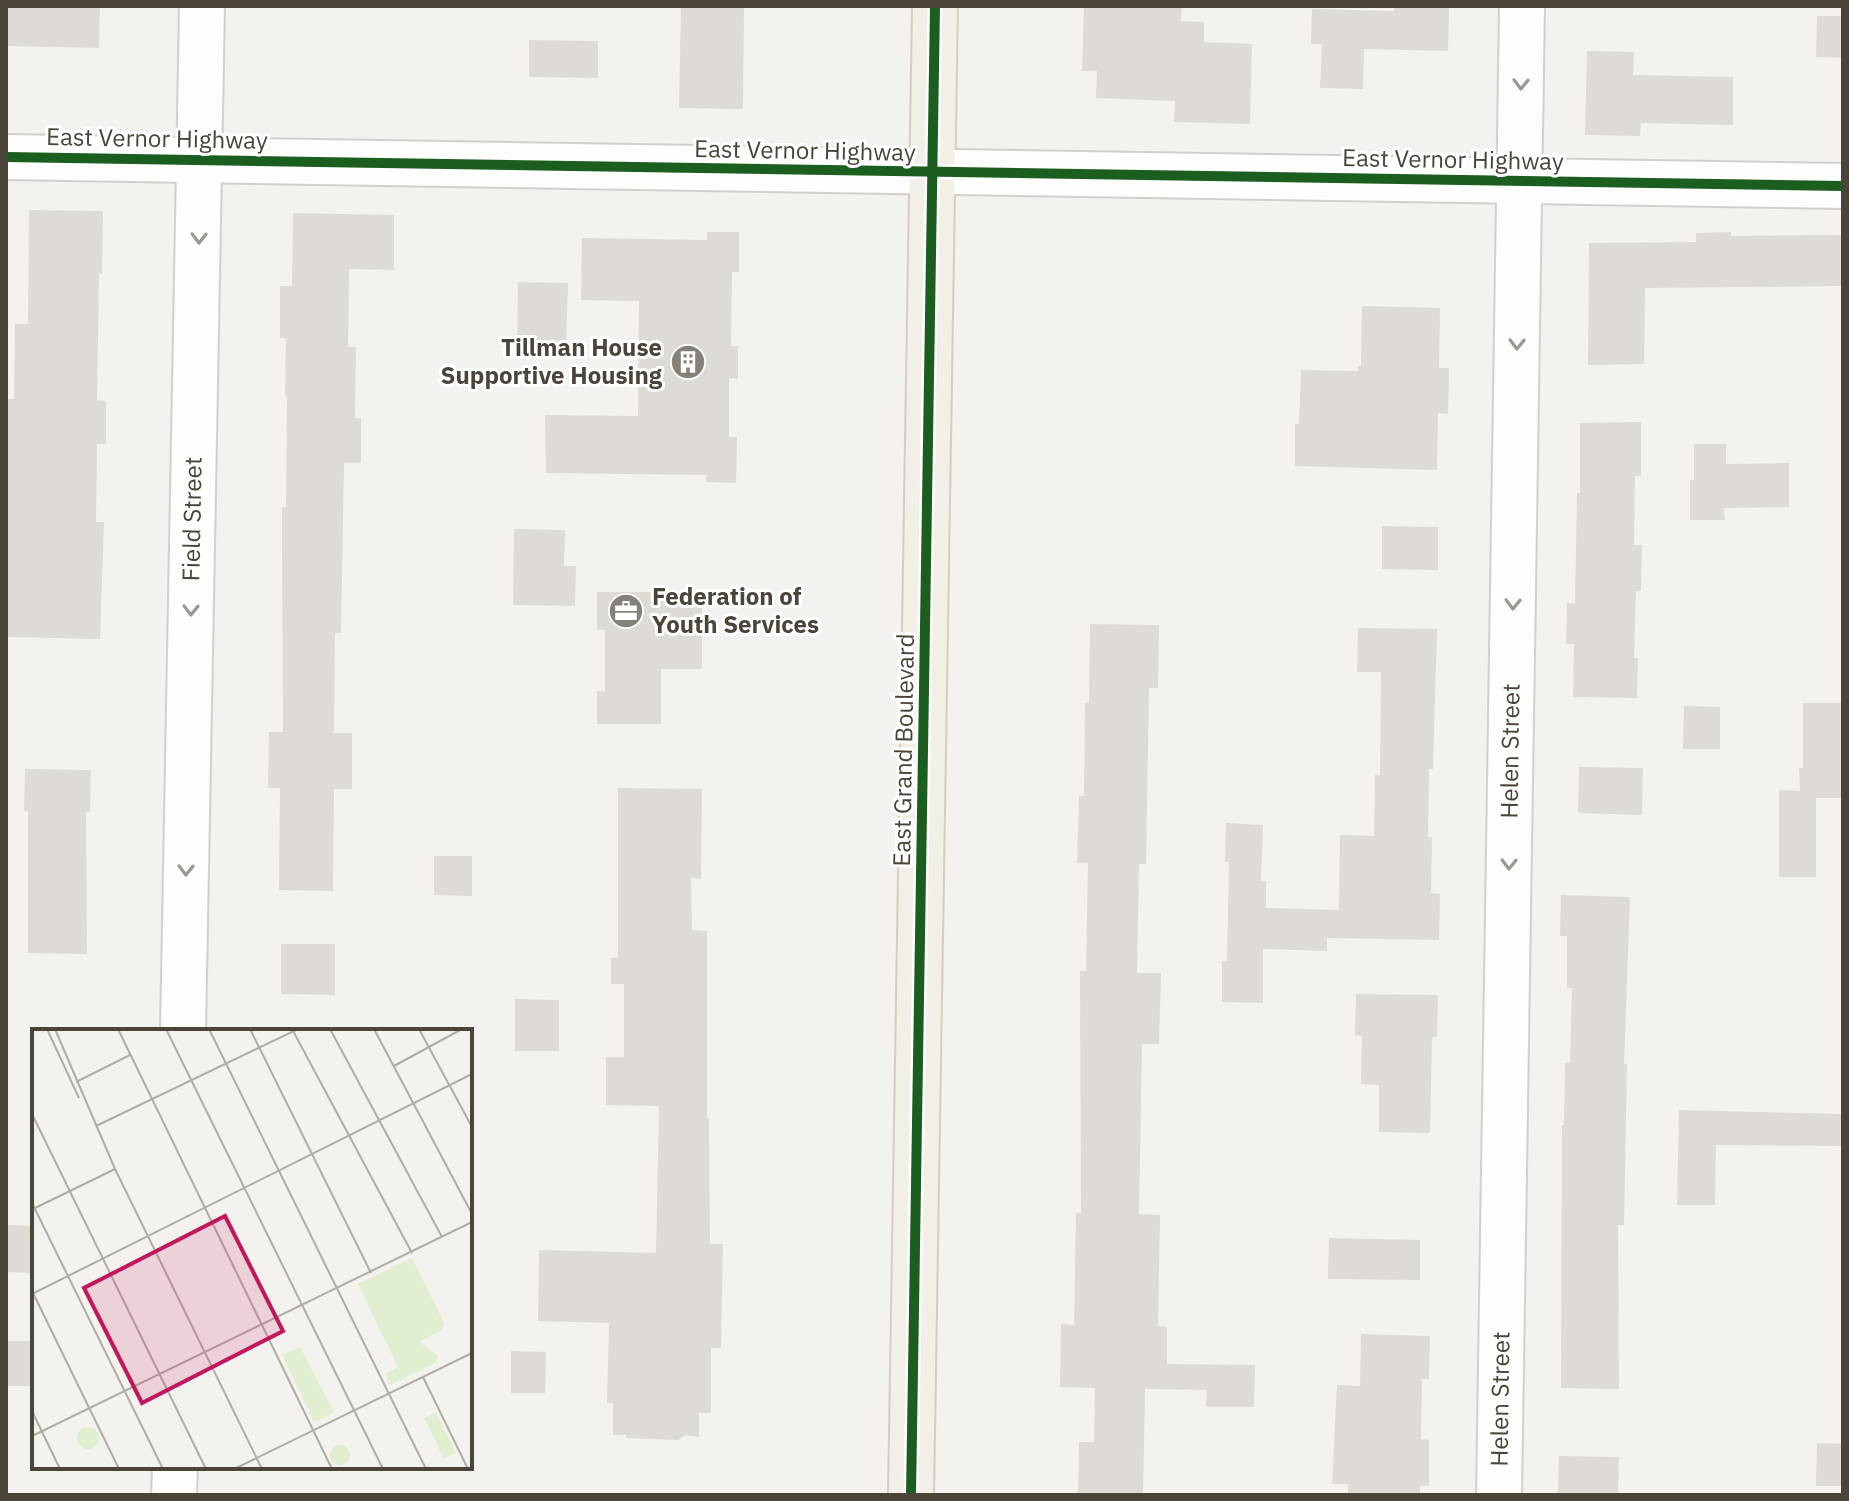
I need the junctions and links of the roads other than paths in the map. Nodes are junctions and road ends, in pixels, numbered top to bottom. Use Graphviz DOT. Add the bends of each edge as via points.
graph roads {
  1 [pos="202,6"];
  2 [pos="935,6"];
  3 [pos="1522,6"];
  4 [pos="6,157"];
  5 [pos="200,160"];
  6 [pos="933,174"];
  7 [pos="1519,181"];
  8 [pos="1843,186"];
  9 [pos="183,1029"];
  10 [pos="175,1469"];
  11 [pos="174,1495"];
  12 [pos="911,1495"];
  13 [pos="1499,1495"];
  1 -- 5 [label="street, Field Street"];
  2 -- 6 [label="main road, East Grand Boulevard"];
  3 -- 7 [label="street, Helen Street, one-way"];
  4 -- 5 [label="street, East Vernor Highway"];
  5 -- 6 [label="street, East Vernor Highway"];
  5 -- 9 [label="street, Field Street, one-way"];
  6 -- 7 [label="street, East Vernor Highway"];
  6 -- 12 [label="main road, East Grand Boulevard"];
  7 -- 8 [label="street, East Vernor Highway"];
  7 -- 13 [label="street, Helen Street, one-way"];
  10 -- 11 [label="street"];
}
